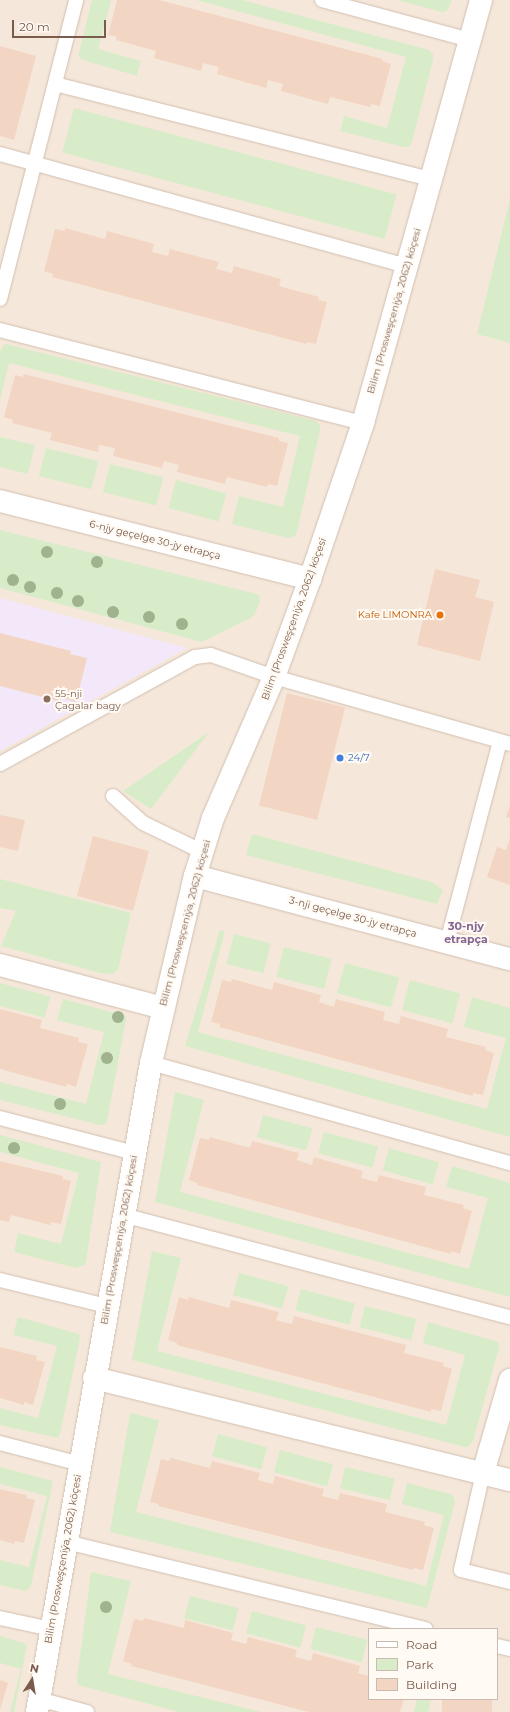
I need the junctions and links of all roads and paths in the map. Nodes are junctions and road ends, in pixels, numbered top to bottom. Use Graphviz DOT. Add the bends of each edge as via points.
graph roads {
  1 [pos="76,0"];
  2 [pos="322,0"];
  3 [pos="481,0"];
  4 [pos="470,40"];
  5 [pos="55,84"];
  6 [pos="0,154"];
  7 [pos="34,164"];
  8 [pos="431,179"];
  9 [pos="407,266"];
  10 [pos="0,299"];
  11 [pos="0,330"];
  12 [pos="363,424"];
  13 [pos="0,501"];
  14 [pos="310,579"];
  15 [pos="274,677"];
  16 [pos="505,743"];
  17 [pos="0,764"];
  18 [pos="112,796"];
  19 [pos="203,852"];
  20 [pos="195,876"];
  21 [pos="447,942"];
  22 [pos="510,959"];
  23 [pos="0,965"];
  24 [pos="163,1008"];
  25 [pos="151,1063"];
  26 [pos="0,1118"];
  27 [pos="134,1153"];
  28 [pos="510,1163"];
  29 [pos="123,1215"];
  30 [pos="0,1280"];
  31 [pos="107,1306"];
  32 [pos="510,1317"];
  33 [pos="94,1378"];
  34 [pos="510,1380"];
  35 [pos="0,1443"];
  36 [pos="80,1464"];
  37 [pos="483,1473"];
  38 [pos="510,1480"];
  39 [pos="66,1542"];
  40 [pos="510,1582"];
  41 [pos="0,1618"];
  42 [pos="422,1628"];
  43 [pos="51,1629"];
  44 [pos="498,1646"];
  45 [pos="510,1649"];
  46 [pos="38,1706"];
  47 [pos="87,1712"];
  1 -- 5 [label="lane"];
  2 -- 4 [label="lane"];
  3 -- 4 [label="street, Bilim (Prosweşçeniýa, 2062) köçesi"];
  4 -- 8 [label="street, Bilim (Prosweşçeniýa, 2062) köçesi"];
  5 -- 7 [label="lane"];
  5 -- 8 [label="lane"];
  6 -- 7 [label="lane"];
  7 -- 9 [label="lane"];
  7 -- 10 [label="lane"];
  8 -- 9 [label="street, Bilim (Prosweşçeniýa, 2062) köçesi"];
  9 -- 12 [label="street, Bilim (Prosweşçeniýa, 2062) köçesi"];
  11 -- 12 [label="lane"];
  12 -- 14 [label="street, Bilim (Prosweşçeniýa, 2062) köçesi"];
  13 -- 14 [label="street, 6-njy geçelge 30-jy etrapça"];
  14 -- 15 [label="street, Bilim (Prosweşçeniýa, 2062) köçesi"];
  15 -- 16 [label="lane"];
  15 -- 17 [label="lane" via="211,655 195,657"];
  15 -- 19 [label="street, Bilim (Prosweşçeniýa, 2062) köçesi" via="213,818"];
  16 -- 21 [label="lane"];
  18 -- 19 [label="lane" via="143,823"];
  19 -- 20 [label="street, Bilim (Prosweşçeniýa, 2062) köçesi"];
  20 -- 21 [label="street, 3-nji geçelge 30-jy etrapça"];
  20 -- 24 [label="street, Bilim (Prosweşçeniýa, 2062) köçesi"];
  21 -- 22 [label="street, 3-nji geçelge 30-jy etrapça"];
  23 -- 24 [label="street"];
  24 -- 25 [label="street, Bilim (Prosweşçeniýa, 2062) köçesi"];
  25 -- 27 [label="street, Bilim (Prosweşçeniýa, 2062) köçesi"];
  25 -- 28 [label="lane"];
  26 -- 27 [label="lane"];
  27 -- 29 [label="street, Bilim (Prosweşçeniýa, 2062) köçesi"];
  29 -- 31 [label="street, Bilim (Prosweşçeniýa, 2062) köçesi"];
  29 -- 32 [label="lane"];
  30 -- 31 [label="lane"];
  31 -- 33 [label="street, Bilim (Prosweşçeniýa, 2062) köçesi"];
  33 -- 36 [label="street, Bilim (Prosweşçeniýa, 2062) köçesi"];
  33 -- 37 [label="street"];
  34 -- 37 [label="street"];
  35 -- 36 [label="lane"];
  36 -- 39 [label="street, Bilim (Prosweşçeniýa, 2062) köçesi"];
  37 -- 38 [label="street"];
  37 -- 40 [label="lane" via="461,1570"];
  39 -- 42 [label="lane"];
  39 -- 43 [label="street, Bilim (Prosweşçeniýa, 2062) köçesi"];
  41 -- 43 [label="lane"];
  43 -- 46 [label="street, Bilim (Prosweşçeniýa, 2062) köçesi"];
  44 -- 45 [label="lane"];
  46 -- 47 [label="lane"];
}
